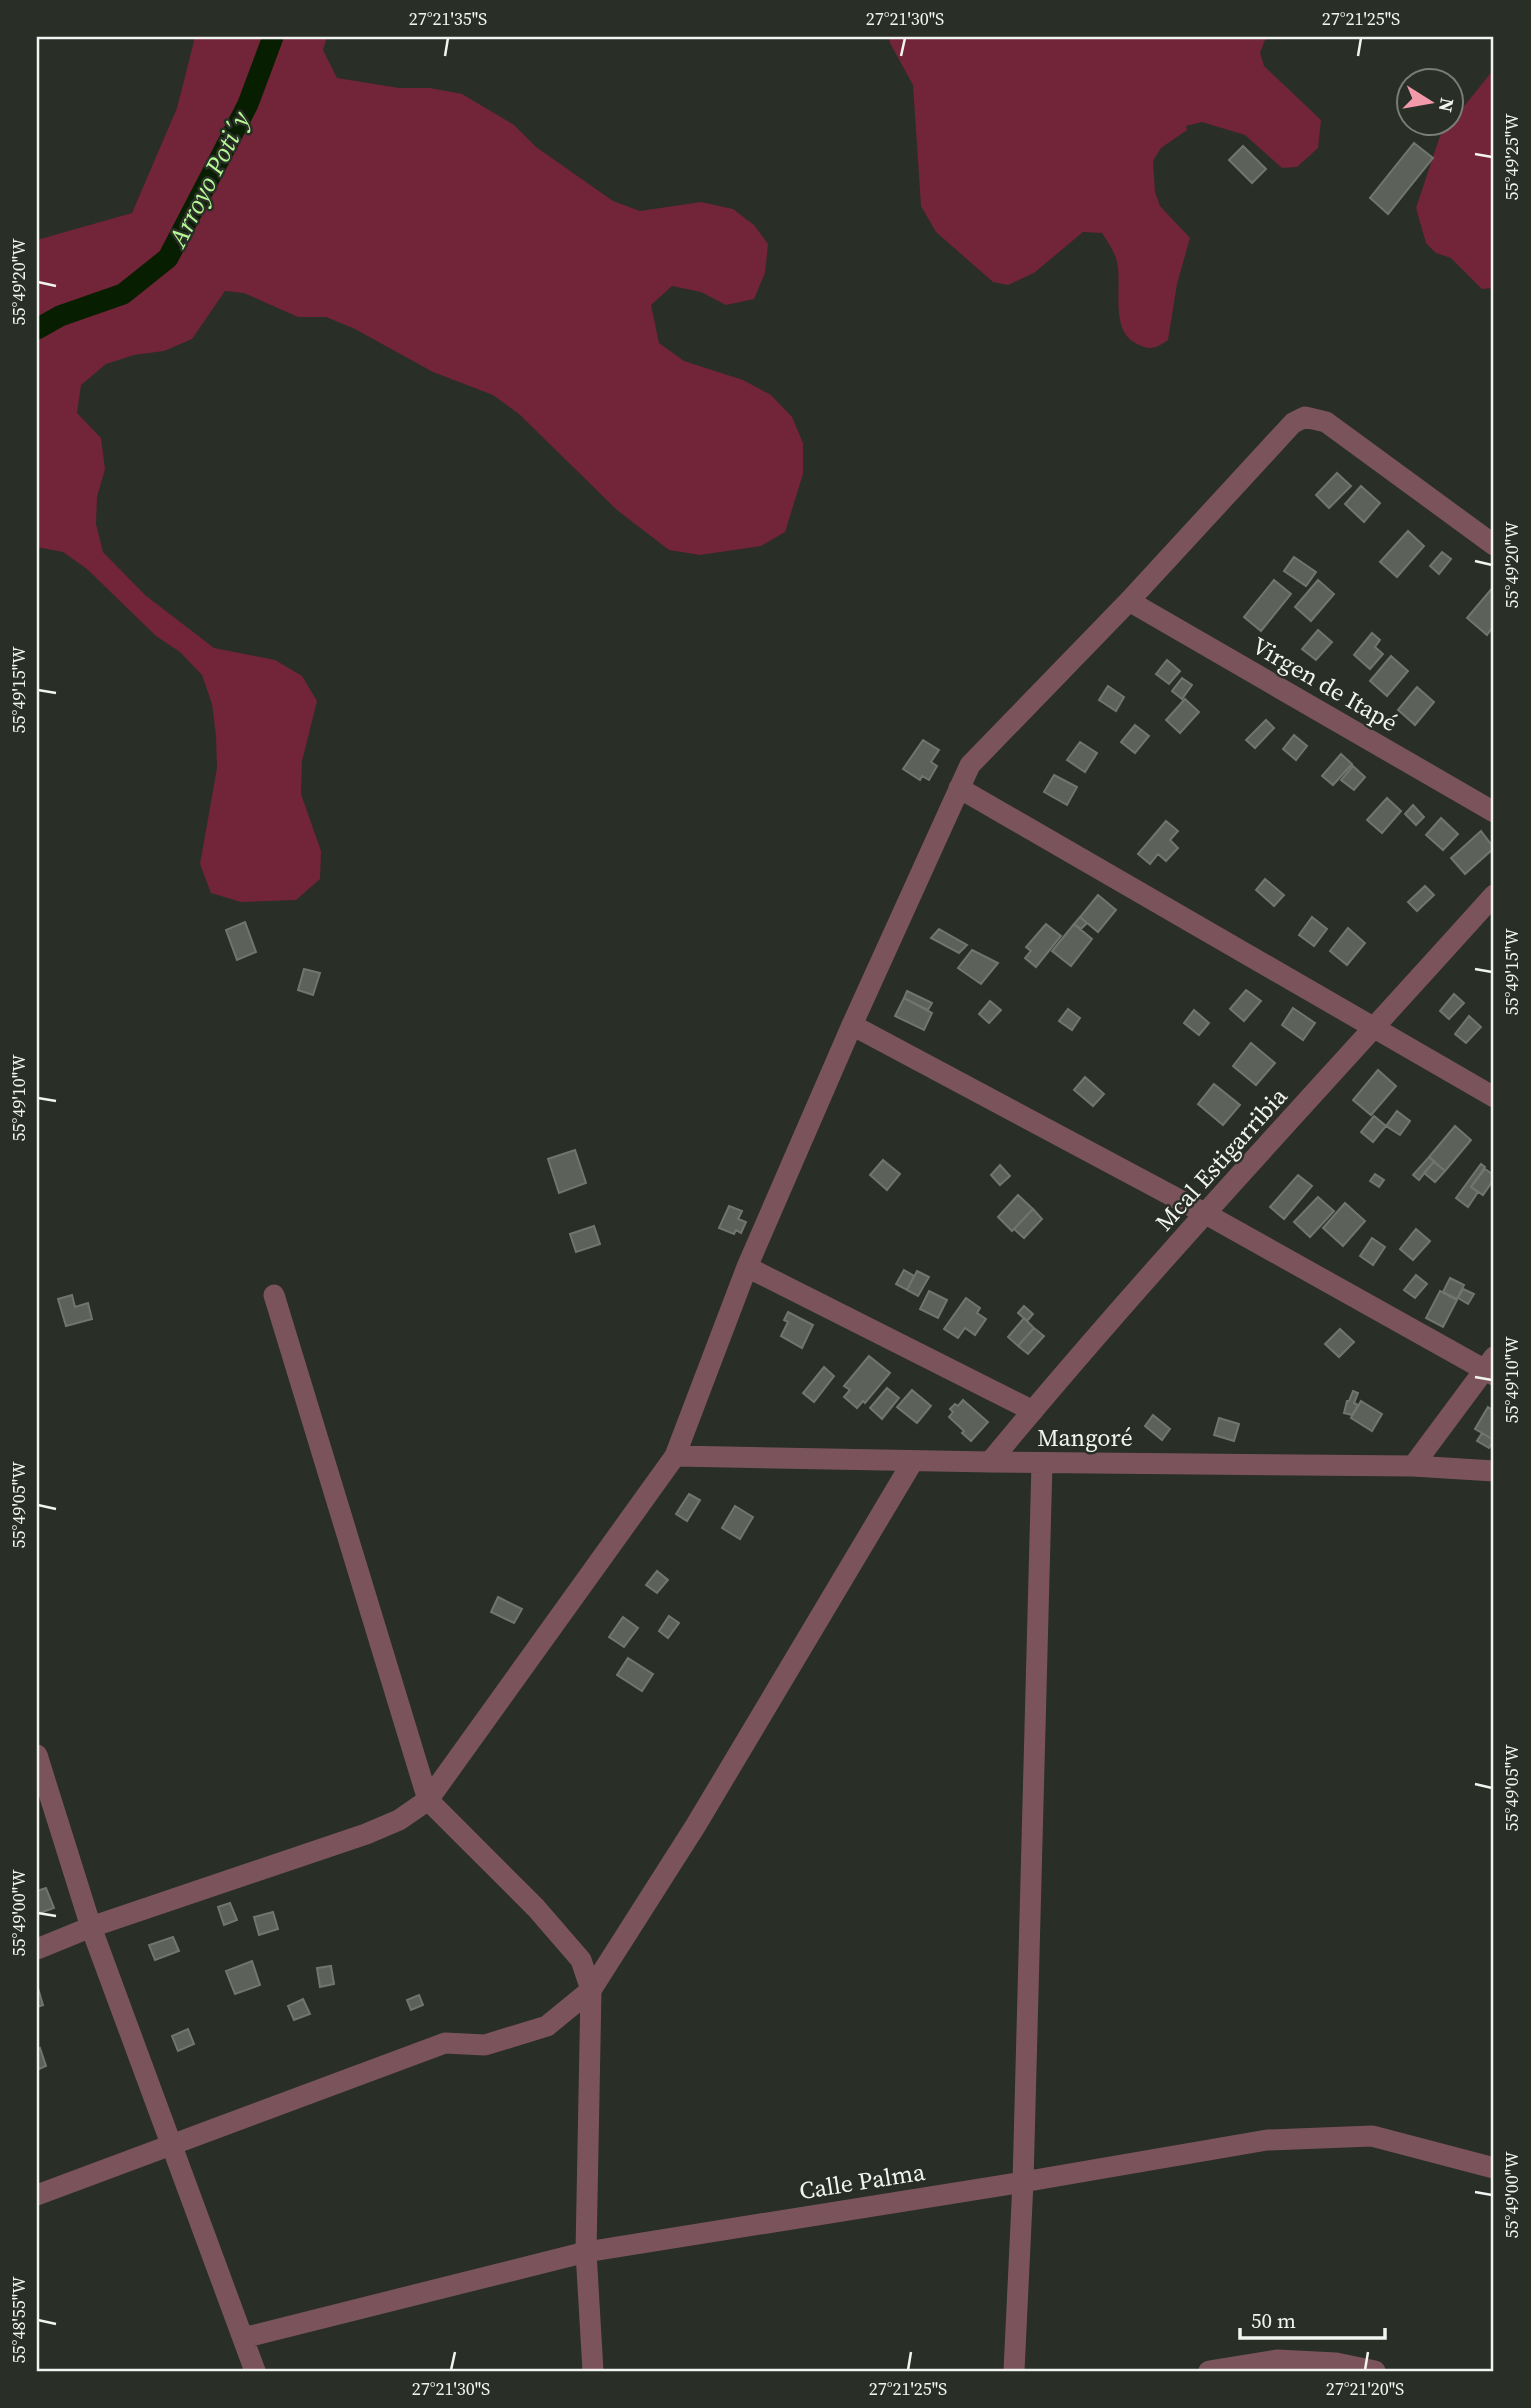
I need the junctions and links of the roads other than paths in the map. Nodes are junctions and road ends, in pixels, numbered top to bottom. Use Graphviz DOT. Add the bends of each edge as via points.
graph roads {
  1 [pos="1494,545"];
  2 [pos="1129,601"];
  3 [pos="958,788"];
  4 [pos="1494,812"];
  5 [pos="1494,895"];
  6 [pos="852,1025"];
  7 [pos="1374,1028"];
  8 [pos="1494,1097"];
  9 [pos="1206,1214"];
  10 [pos="747,1267"];
  11 [pos="274,1295"];
  12 [pos="1491,1367"];
  13 [pos="1033,1411"];
  14 [pos="675,1456"];
  15 [pos="913,1461"];
  16 [pos="990,1462"];
  17 [pos="1042,1463"];
  18 [pos="1413,1466"];
  19 [pos="1494,1471"];
  20 [pos="37,1755"];
  21 [pos="428,1800"];
  22 [pos="92,1927"];
  23 [pos="37,1949"];
  24 [pos="592,1990"];
  25 [pos="172,2144"];
  26 [pos="1494,2168"];
  27 [pos="1023,2182"];
  28 [pos="37,2195"];
  29 [pos="586,2252"];
  30 [pos="243,2338"];
  31 [pos="255,2371"];
  32 [pos="593,2371"];
  33 [pos="1014,2371"];
  34 [pos="1209,2371"];
  35 [pos="1375,2371"];
  1 -- 2 [label="street" via="1326,422 1306,417 1293,423"];
  2 -- 3 [label="street" via="971,765"];
  2 -- 4 [label="street, Virgen de Itapé"];
  3 -- 6 [label="street"];
  3 -- 7 [label="street"];
  5 -- 7 [label="street, Mcal Estigarribia"];
  6 -- 9 [label="street"];
  6 -- 10 [label="street"];
  7 -- 8 [label="street"];
  7 -- 9 [label="street, Mcal Estigarribia"];
  9 -- 12 [label="street"];
  9 -- 13 [label="street, Mcal Estigarribia"];
  10 -- 13 [label="street"];
  10 -- 14 [label="street"];
  11 -- 21 [label="street"];
  12 -- 18 [label="street"];
  13 -- 16 [label="street, Mcal Estigarribia"];
  14 -- 15 [label="street, Mangoré"];
  14 -- 21 [label="street"];
  15 -- 16 [label="street, Mangoré"];
  15 -- 24 [label="street"];
  16 -- 17 [label="street, Mangoré"];
  17 -- 18 [label="street, Mangoré"];
  17 -- 27 [label="street"];
  18 -- 19 [label="street, Mangoré"];
  20 -- 22 [label="street"];
  21 -- 22 [label="street" via="399,1821 366,1834"];
  21 -- 24 [label="street" via="581,1960"];
  22 -- 23 [label="street"];
  22 -- 25 [label="street"];
  24 -- 25 [label="street" via="547,2026 485,2045 445,2043"];
  24 -- 29 [label="street"];
  25 -- 28 [label="street"];
  25 -- 30 [label="street"];
  26 -- 27 [label="street, Calle Palma" via="1372,2136 1268,2140"];
  27 -- 29 [label="street, Calle Palma"];
  27 -- 33 [label="street"];
  29 -- 30 [label="street, Calle Palma"];
  29 -- 32 [label="street"];
  30 -- 31 [label="street"];
  34 -- 35 [label="street" via="1276,2360 1336,2363"];
}
